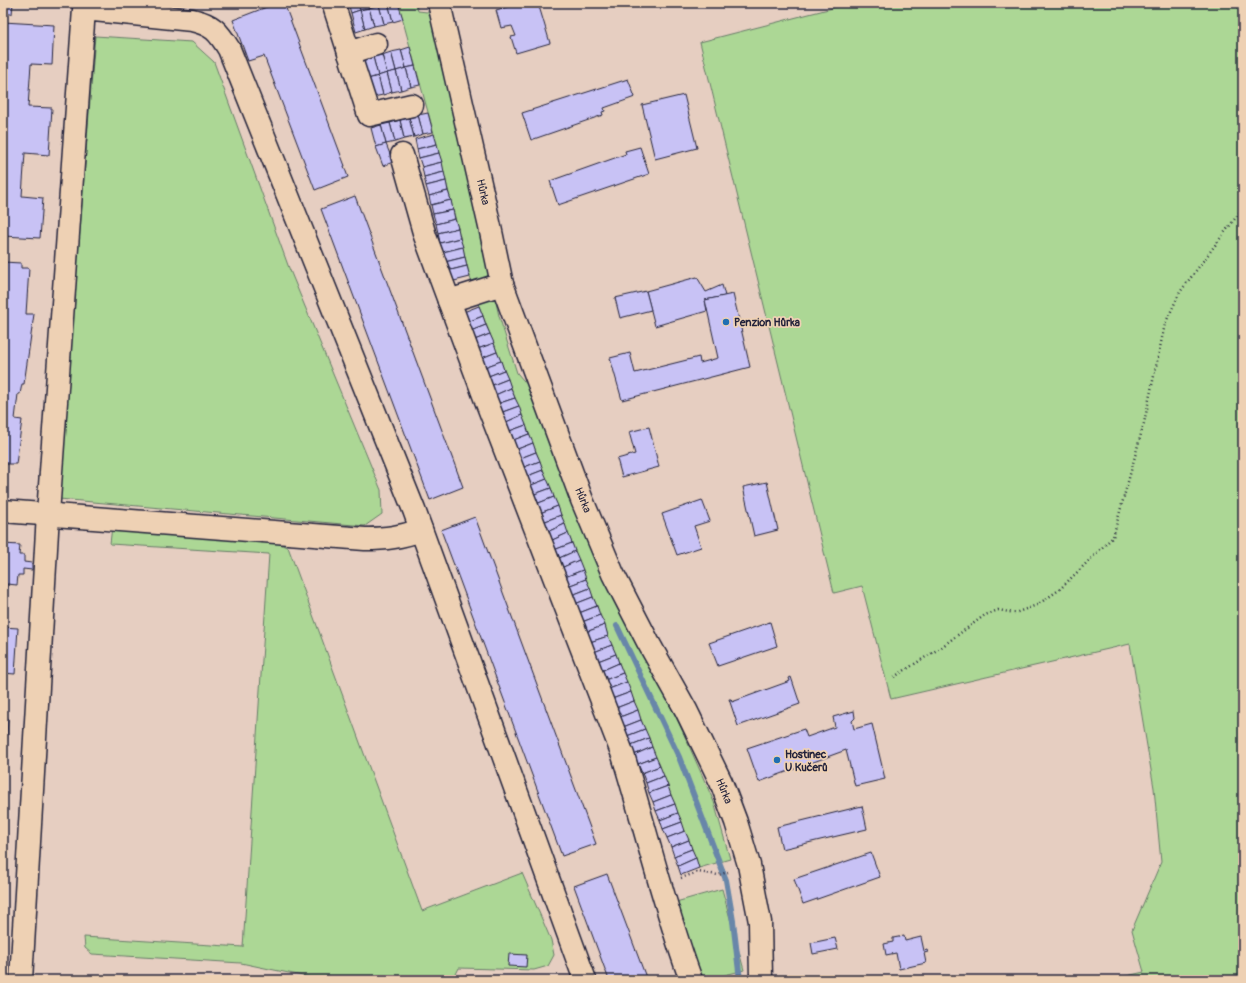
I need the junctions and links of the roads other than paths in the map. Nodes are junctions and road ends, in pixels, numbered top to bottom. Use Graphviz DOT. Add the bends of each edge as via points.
graph roads {
  1 [pos="333,3"];
  2 [pos="439,3"];
  3 [pos="376,44"];
  4 [pos="349,53"];
  5 [pos="412,105"];
  6 [pos="402,155"];
  7 [pos="502,284"];
  8 [pos="449,301"];
  9 [pos="3,511"];
  10 [pos="48,514"];
  11 [pos="421,530"];
  12 [pos="21,980"];
  13 [pos="585,980"];
  14 [pos="691,980"];
  15 [pos="761,980"];
  1 -- 4 [label="street"];
  2 -- 7 [label="street, Hůrka"];
  3 -- 4 [label="street"];
  4 -- 5 [label="street" via="369,115"];
  6 -- 8 [label="street" via="425,236"];
  7 -- 8 [label="street"];
  7 -- 15 [label="street, Hůrka" via="577,485 614,574 638,624 686,710 721,782 736,822 749,865 760,922"];
  8 -- 14 [label="street" via="623,755"];
  9 -- 10 [label="street"];
  10 -- 11 [label="street" via="365,539 384,539"];
  10 -- 11 [label="street" via="84,9 192,20 205,23 221,36 229,49"];
  10 -- 12 [label="street"];
  11 -- 13 [label="street"];
}
